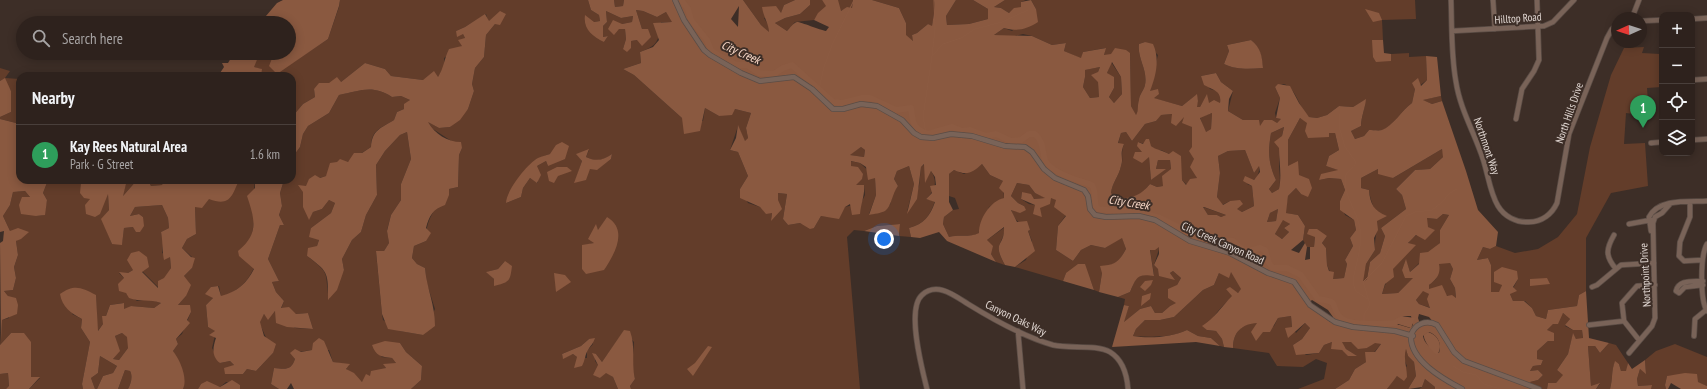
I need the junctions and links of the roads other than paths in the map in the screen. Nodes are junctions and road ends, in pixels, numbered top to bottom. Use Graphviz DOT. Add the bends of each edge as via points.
graph roads {
  1 [pos="675,0"];
  2 [pos="1451,0"];
  3 [pos="1493,0"];
  4 [pos="1537,0"];
  5 [pos="1574,0"];
  6 [pos="1639,0"];
  7 [pos="1634,12"];
  8 [pos="1707,18"];
  9 [pos="1695,19"];
  10 [pos="1659,20"];
  11 [pos="1647,21"];
  12 [pos="1538,26"];
  13 [pos="1495,29"];
  14 [pos="1452,31"];
  15 [pos="1611,32"];
  16 [pos="1707,79"];
  17 [pos="1695,80"];
  18 [pos="1516,119"];
  19 [pos="1695,140"];
  20 [pos="1707,140"];
  21 [pos="1659,142"];
  22 [pos="1651,143"];
  23 [pos="1707,201"];
  24 [pos="1690,202"];
  25 [pos="1670,204"];
  26 [pos="1551,212"];
  27 [pos="1651,220"];
  28 [pos="1629,224"];
  29 [pos="1614,234"];
  30 [pos="1707,244"];
  31 [pos="1702,260"];
  32 [pos="1654,263"];
  33 [pos="1616,269"];
  34 [pos="1703,283"];
  35 [pos="1655,285"];
  36 [pos="1592,287"];
  37 [pos="1707,311"];
  38 [pos="1624,321"];
  39 [pos="1589,326"];
  40 [pos="1018,331"];
  41 [pos="1412,335"];
  42 [pos="1694,336"];
  43 [pos="1639,340"];
  44 [pos="1629,353"];
  45 [pos="927,389"];
  46 [pos="1023,389"];
  47 [pos="1128,389"];
  48 [pos="1462,389"];
  49 [pos="1539,389"];
  1 -- 41 [label="street, City Creek Canyon Road" via="684,20 706,52 753,78 769,81 794,77 812,89 833,109 861,104 877,106 902,120 921,137 933,138 951,134 972,136 1005,146 1026,147 1055,178 1084,190 1088,196 1090,209 1095,214 1106,217 1139,216 1155,220 1190,241 1227,252 1268,273 1294,282 1310,305 1335,322"];
  2 -- 14 [label="street, Northmont Way"];
  3 -- 13 [label="street"];
  4 -- 12 [label="street"];
  5 -- 12 [label="street, Hilltop Road" via="1553,22"];
  6 -- 7 [label="street"];
  8 -- 9 [label="street"];
  10 -- 11 [label="street"];
  12 -- 13 [label="street, Hilltop Road"];
  12 -- 18 [label="street" via="1539,60 1522,89"];
  13 -- 14 [label="street, Hilltop Road"];
  14 -- 26 [label="street, Northmont Way" via="1457,88 1498,206 1507,216 1522,222 1537,221"];
  15 -- 26 [label="street, North Hills Drive" via="1573,123 1564,156 1558,200"];
  16 -- 17 [label="street"];
  19 -- 20 [label="street"];
  21 -- 22 [label="street"];
  23 -- 24 [label="street"];
  24 -- 25 [label="street"];
  24 -- 31 [label="street" via="1690,217 1680,242 1679,256 1684,261"];
  25 -- 27 [label="street"];
  25 -- 27 [label="street" via="1656,209 1650,215"];
  27 -- 28 [label="street"];
  27 -- 32 [label="street, Northpoint Drive"];
  29 -- 33 [label="street" via="1607,253"];
  30 -- 31 [label="street"];
  31 -- 34 [label="street"];
  32 -- 33 [label="street" via="1623,265"];
  32 -- 35 [label="street, Northpoint Drive"];
  33 -- 36 [label="street"];
  34 -- 34 [label="street" via="1680,283 1676,291 1679,293 1685,287"];
  34 -- 37 [label="street"];
  35 -- 38 [label="street" via="1637,286 1625,298 1621,307"];
  35 -- 43 [label="street, Northpoint Drive" via="1655,318 1652,326"];
  37 -- 42 [label="street" via="1695,320"];
  38 -- 39 [label="street"];
  38 -- 43 [label="street"];
  40 -- 45 [label="street, Canyon Oaks Way" via="945,290 933,289 924,293 917,302 916,311 920,358"];
  40 -- 46 [label="street"];
  40 -- 47 [label="street, Canyon Oaks Way" via="1055,345 1100,348 1110,352 1120,360"];
  41 -- 48 [label="street" via="1414,350 1431,370"];
  41 -- 49 [label="street" via="1418,325 1427,322 1435,324 1454,352 1464,360"];
  43 -- 44 [label="street, Northpoint Drive"];
}
